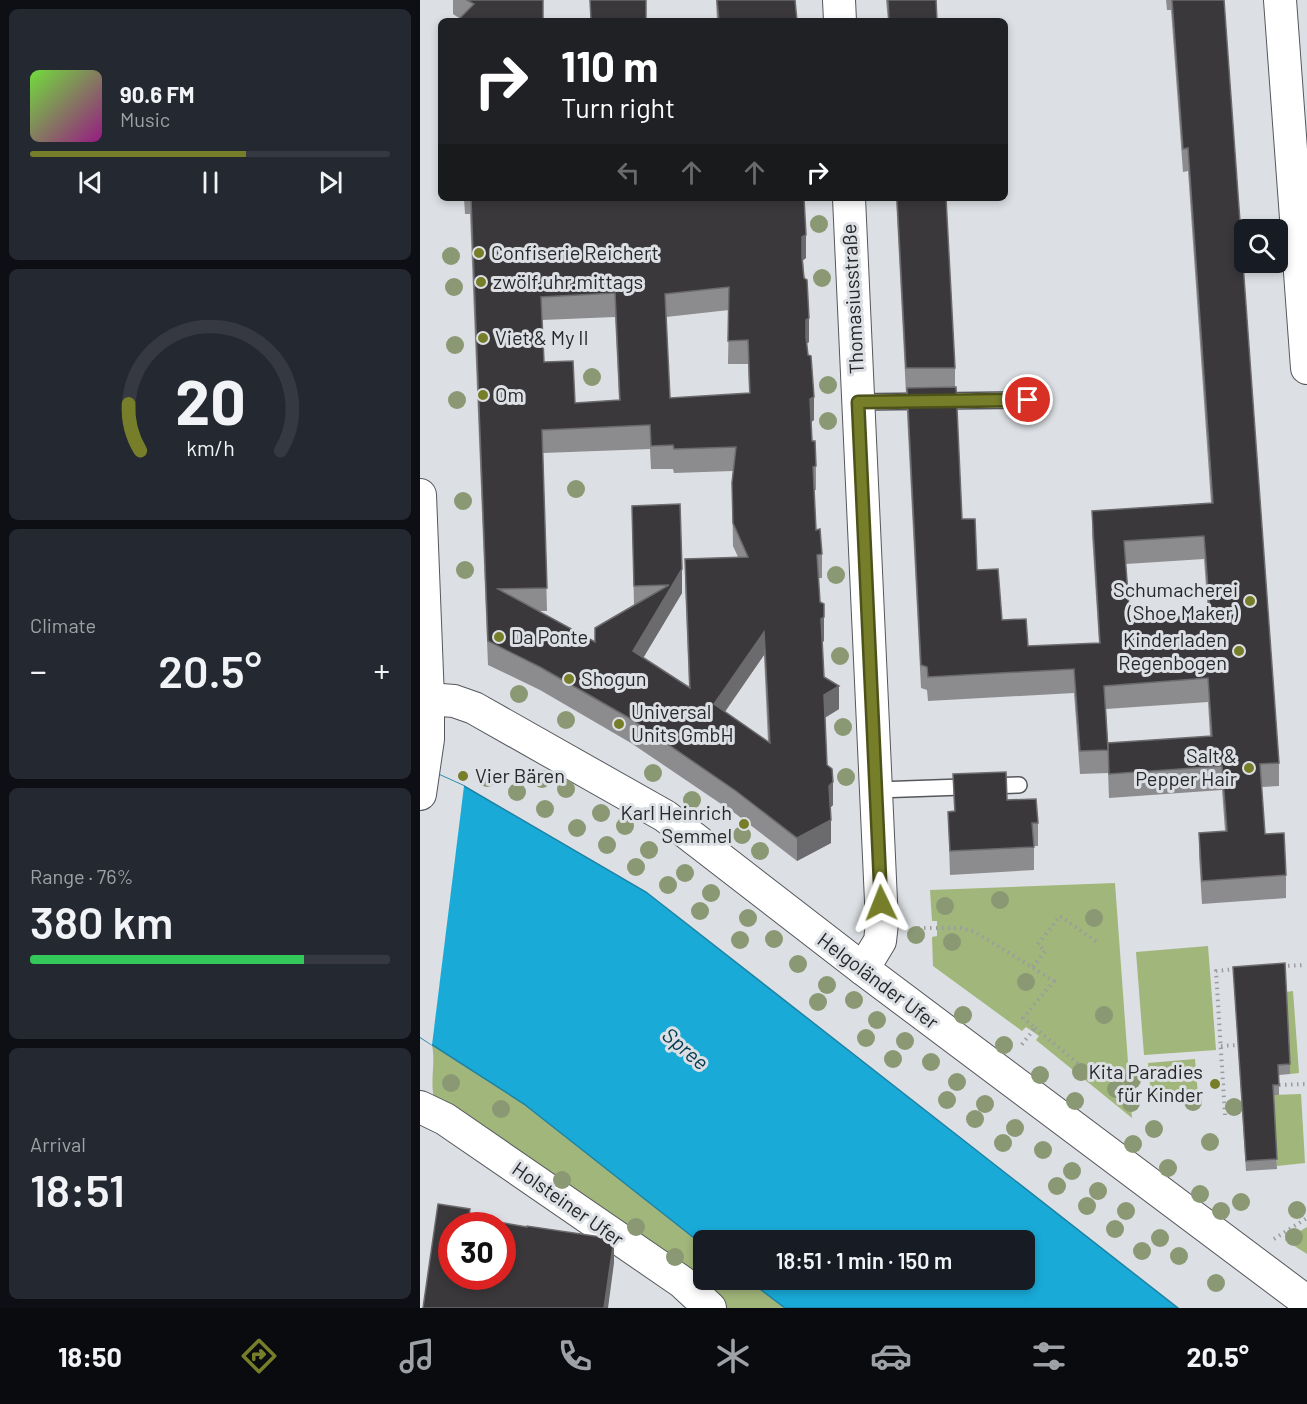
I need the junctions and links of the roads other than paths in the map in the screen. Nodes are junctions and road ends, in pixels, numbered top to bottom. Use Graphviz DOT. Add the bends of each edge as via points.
graph roads {
  1 [pos="839,0"];
  2 [pos="1280,0"];
  3 [pos="840,18"];
  4 [pos="849,201"];
  5 [pos="1307,368"];
  6 [pos="1028,400"];
  7 [pos="858,402"];
  8 [pos="420,495"];
  9 [pos="428,699"];
  10 [pos="422,781"];
  11 [pos="1019,785"];
  12 [pos="877,790"];
  13 [pos="863,969"];
  14 [pos="420,1107"];
  15 [pos="1307,1302"];
  16 [pos="710,1308"];
  1 -- 3 [label="street"];
  2 -- 5 [label="street"];
  4 -- 7 [label="street, Thomasiusstraße"];
  6 -- 7 [label="lane"];
  7 -- 12 [label="street, Thomasiusstraße"];
  8 -- 9 [label="street"];
  9 -- 10 [label="street"];
  9 -- 13 [label="street, Helgoländer Ufer" via="454,701 474,708 665,816"];
  11 -- 12 [label="lane"];
  12 -- 13 [label="street, Thomasiusstraße" via="882,923 880,941"];
  13 -- 15 [label="street, Helgoländer Ufer"];
  14 -- 16 [label="street, Holsteiner Ufer" via="445,1119 672,1276"];
}
